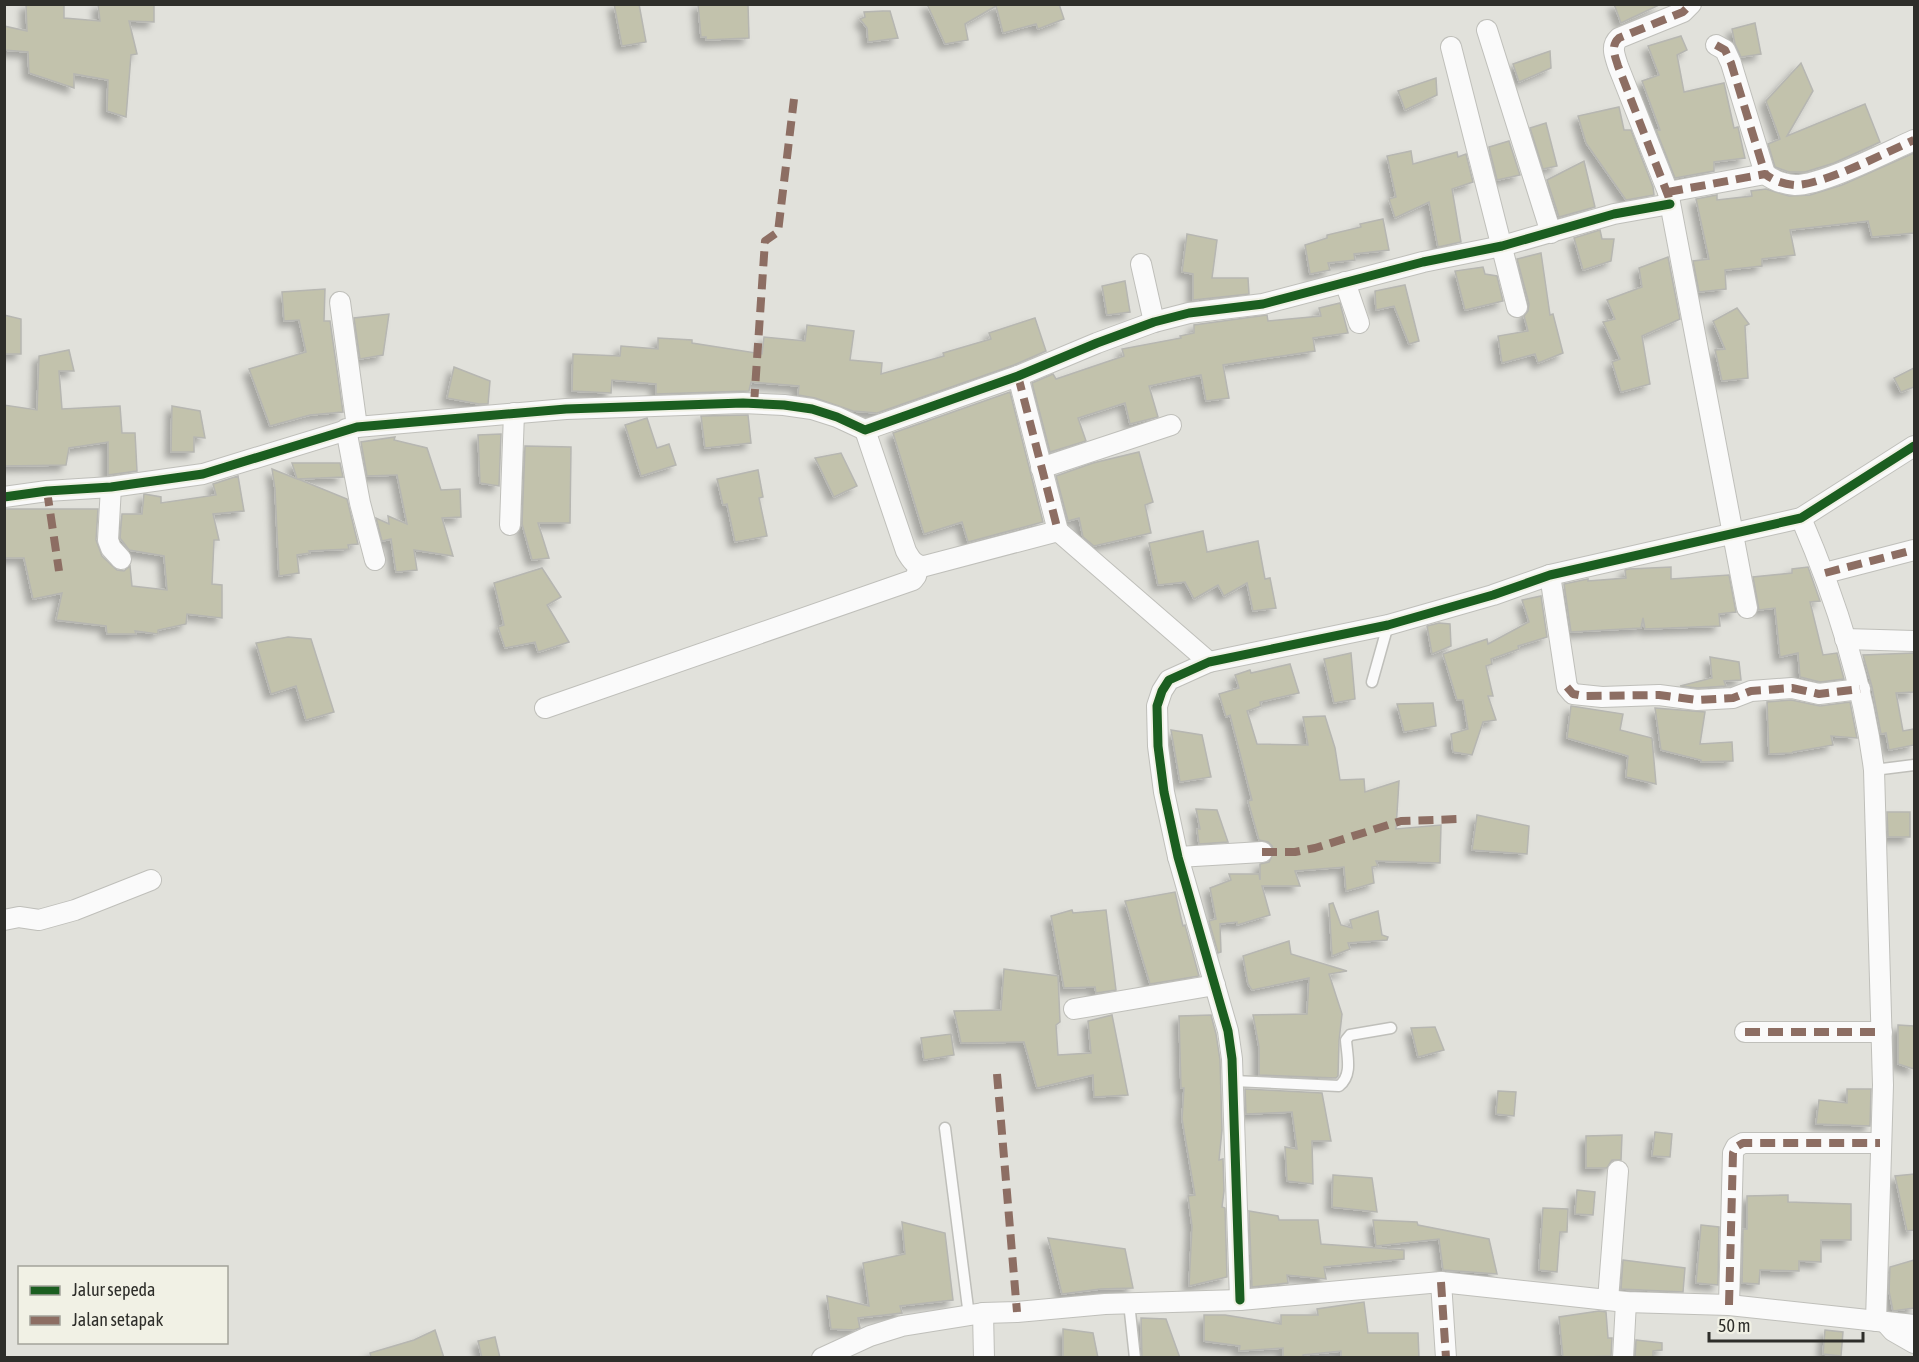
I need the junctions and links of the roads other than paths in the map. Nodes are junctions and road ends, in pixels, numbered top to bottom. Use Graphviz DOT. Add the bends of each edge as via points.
graph roads {
  1 [pos="1691,4"];
  2 [pos="1487,30"];
  3 [pos="1716,45"];
  4 [pos="1451,47"];
  5 [pos="1914,140"];
  6 [pos="1765,174"];
  7 [pos="1669,198"];
  8 [pos="1551,232"];
  9 [pos="1502,246"];
  10 [pos="1141,264"];
  11 [pos="1345,282"];
  12 [pos="340,302"];
  13 [pos="1517,307"];
  14 [pos="1154,322"];
  15 [pos="1359,323"];
  16 [pos="1018,376"];
  17 [pos="514,413"];
  18 [pos="1171,425"];
  19 [pos="351,428"];
  20 [pos="865,430"];
  21 [pos="1914,446"];
  22 [pos="1041,468"];
  23 [pos="111,487"];
  24 [pos="4,497"];
  25 [pos="1801,518"];
  26 [pos="510,525"];
  27 [pos="1058,531"];
  28 [pos="1733,534"];
  29 [pos="1914,550"];
  30 [pos="121,559"];
  31 [pos="375,560"];
  32 [pos="918,566"];
  33 [pos="1825,573"];
  34 [pos="1550,575"];
  35 [pos="1747,608"];
  36 [pos="1388,625"];
  37 [pos="1845,639"];
  38 [pos="1914,641"];
  39 [pos="1209,662"];
  40 [pos="1372,682"];
  41 [pos="1860,689"];
  42 [pos="545,708"];
  43 [pos="1914,765"];
  44 [pos="1874,770"];
  45 [pos="1262,852"];
  46 [pos="1178,857"];
  47 [pos="151,880"];
  48 [pos="4,920"];
  49 [pos="1215,985"];
  50 [pos="1074,1009"];
  51 [pos="1391,1028"];
  52 [pos="1745,1032"];
  53 [pos="1882,1032"];
  54 [pos="1233,1081"];
  55 [pos="945,1128"];
  56 [pos="1881,1143"];
  57 [pos="1618,1172"];
  58 [pos="1441,1282"];
  59 [pos="1240,1300"];
  60 [pos="1617,1301"];
  61 [pos="1129,1303"];
  62 [pos="1729,1305"];
  63 [pos="976,1315"];
  64 [pos="1880,1321"];
  65 [pos="1914,1325"];
  66 [pos="1914,1343"];
  67 [pos="822,1358"];
  68 [pos="984,1358"];
  69 [pos="1135,1358"];
  70 [pos="1446,1358"];
  71 [pos="1623,1358"];
  1 -- 7 [label="street" via="1683,12 1618,38 1613,48"];
  2 -- 8 [label="street"];
  3 -- 6 [label="street" via="1725,50 1731,63"];
  4 -- 9 [label="street"];
  5 -- 6 [label="street" via="1809,183 1783,183"];
  6 -- 7 [label="street"];
  7 -- 8 [label="street"];
  7 -- 28 [label="street"];
  8 -- 9 [label="street"];
  9 -- 11 [label="street"];
  9 -- 13 [label="street"];
  10 -- 14 [label="street"];
  11 -- 14 [label="street" via="1263,304 1189,313"];
  11 -- 15 [label="street"];
  12 -- 19 [label="street"];
  14 -- 16 [label="street"];
  16 -- 20 [label="street"];
  16 -- 22 [label="street"];
  17 -- 19 [label="street"];
  17 -- 20 [label="street" via="578,408 784,405 812,409"];
  17 -- 26 [label="street"];
  18 -- 22 [label="street"];
  19 -- 23 [label="street" via="203,474"];
  19 -- 31 [label="street" via="360,502"];
  20 -- 32 [label="street" via="906,551"];
  21 -- 25 [label="street"];
  22 -- 27 [label="street"];
  23 -- 24 [label="street"];
  23 -- 30 [label="street" via="108,540"];
  25 -- 28 [label="street"];
  25 -- 33 [label="street"];
  27 -- 32 [label="street"];
  27 -- 39 [label="street"];
  28 -- 34 [label="street"];
  28 -- 35 [label="street"];
  29 -- 33 [label="street"];
  32 -- 42 [label="street" via="913,580"];
  33 -- 37 [label="street"];
  34 -- 36 [label="street"];
  34 -- 41 [label="street" via="1567,687 1573,694 1659,695 1696,700 1733,698 1761,690 1792,688 1819,694"];
  36 -- 39 [label="street"];
  36 -- 40 [label="lane"];
  37 -- 38 [label="street"];
  37 -- 41 [label="street"];
  39 -- 46 [label="street" via="1169,680 1157,706 1164,792"];
  41 -- 44 [label="street"];
  43 -- 44 [label="lane"];
  44 -- 53 [label="street"];
  45 -- 46 [label="street"];
  46 -- 49 [label="street"];
  47 -- 48 [label="street" via="39,920"];
  49 -- 50 [label="street"];
  49 -- 54 [label="street" via="1228,1031"];
  51 -- 54 [label="lane" via="1350,1035 1346,1040 1348,1072 1346,1081 1339,1086"];
  52 -- 53 [label="street"];
  53 -- 56 [label="street"];
  54 -- 59 [label="street"];
  55 -- 63 [label="lane"];
  56 -- 62 [label="street" via="1743,1143 1736,1147"];
  56 -- 64 [label="street"];
  57 -- 60 [label="street"];
  58 -- 59 [label="street"];
  58 -- 60 [label="street"];
  58 -- 70 [label="street"];
  59 -- 61 [label="street"];
  60 -- 62 [label="street"];
  60 -- 71 [label="street"];
  61 -- 63 [label="street"];
  61 -- 69 [label="lane"];
  62 -- 64 [label="street"];
  63 -- 67 [label="street" via="902,1326"];
  63 -- 68 [label="street"];
  64 -- 65 [label="street"];
  64 -- 66 [label="street"];
}
